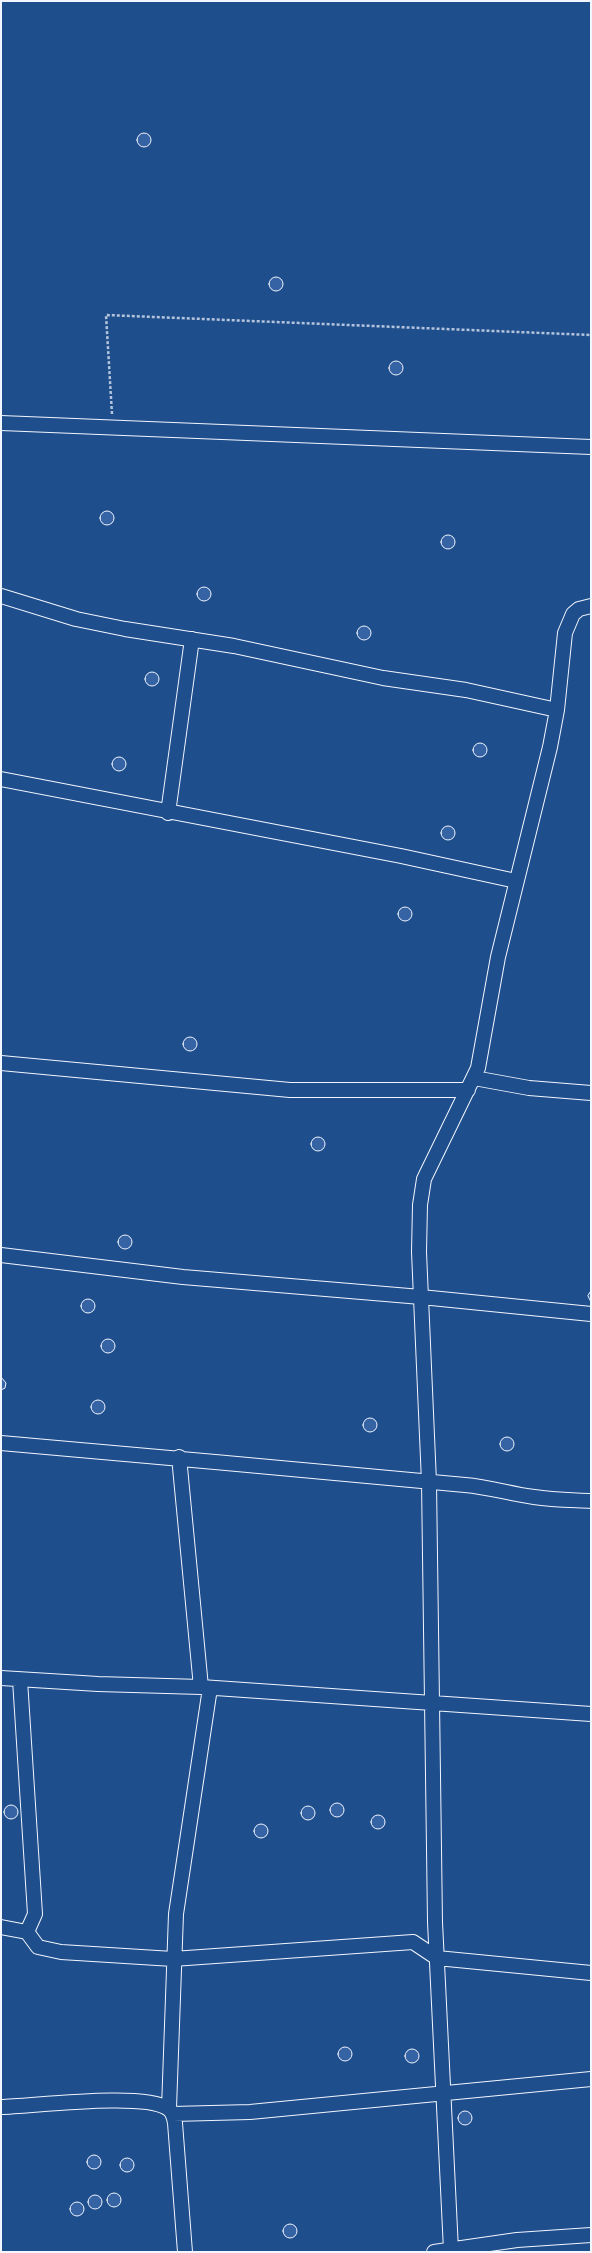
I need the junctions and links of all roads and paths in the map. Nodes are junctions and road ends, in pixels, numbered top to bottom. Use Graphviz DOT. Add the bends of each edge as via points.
graph roads {
  1 [pos="591,335"];
  2 [pos="1,423"];
  3 [pos="113,428"];
  4 [pos="591,446"];
  5 [pos="1,596"];
  6 [pos="591,606"];
  7 [pos="192,639"];
  8 [pos="557,710"];
  9 [pos="1,779"];
  10 [pos="168,813"];
  11 [pos="516,881"];
  12 [pos="1,1063"];
  13 [pos="471,1084"];
  14 [pos="591,1093"];
  15 [pos="1,1255"];
  16 [pos="421,1297"];
  17 [pos="591,1314"];
  18 [pos="1,1443"];
  19 [pos="179,1457"];
  20 [pos="429,1482"];
  21 [pos="591,1501"];
  22 [pos="1,1678"];
  23 [pos="20,1680"];
  24 [pos="205,1687"];
  25 [pos="432,1702"];
  26 [pos="591,1714"];
  27 [pos="1,1927"];
  28 [pos="27,1932"];
  29 [pos="437,1958"];
  30 [pos="173,1959"];
  31 [pos="591,1973"];
  32 [pos="591,2079"];
  33 [pos="444,2094"];
  34 [pos="1,2107"];
  35 [pos="171,2111"];
  36 [pos="591,2235"];
  37 [pos="451,2250"];
  38 [pos="185,2252"];
  39 [pos="434,2252"];
  1 -- 3 [label="path" via="106,315"];
  2 -- 3 [label="street"];
  3 -- 4 [label="street"];
  5 -- 7 [label="street" via="76,619 155,635"];
  6 -- 8 [label="street" via="579,609 573,614 564,633"];
  7 -- 8 [label="street" via="315,662 383,678 466,690"];
  7 -- 10 [label="street"];
  8 -- 11 [label="street" via="540,790"];
  9 -- 10 [label="street"];
  10 -- 11 [label="street" via="401,856"];
  11 -- 13 [label="street" via="488,1002 482,1051"];
  12 -- 13 [label="street" via="290,1090"];
  13 -- 14 [label="street"];
  13 -- 16 [label="street" via="437,1148 424,1179 419,1227"];
  15 -- 16 [label="street" via="191,1278"];
  16 -- 17 [label="street"];
  16 -- 20 [label="street"];
  18 -- 19 [label="street"];
  19 -- 20 [label="street"];
  19 -- 24 [label="street"];
  20 -- 21 [label="street" via="487,1487 534,1497"];
  20 -- 25 [label="street"];
  22 -- 23 [label="street"];
  23 -- 24 [label="street"];
  23 -- 28 [label="street" via="35,1914"];
  24 -- 25 [label="street"];
  24 -- 30 [label="street" via="176,1914"];
  25 -- 26 [label="street"];
  25 -- 29 [label="street"];
  27 -- 28 [label="street"];
  28 -- 30 [label="street" via="38,1947 61,1952"];
  29 -- 30 [label="street" via="413,1942"];
  29 -- 31 [label="street"];
  29 -- 33 [label="street"];
  30 -- 35 [label="street"];
  32 -- 33 [label="street"];
  33 -- 35 [label="street" via="250,2112"];
  33 -- 37 [label="street"];
  34 -- 35 [label="street" via="125,2100 158,2103"];
  35 -- 38 [label="street"];
  36 -- 37 [label="street" via="517,2240"];
  37 -- 39 [label="street"];
}
